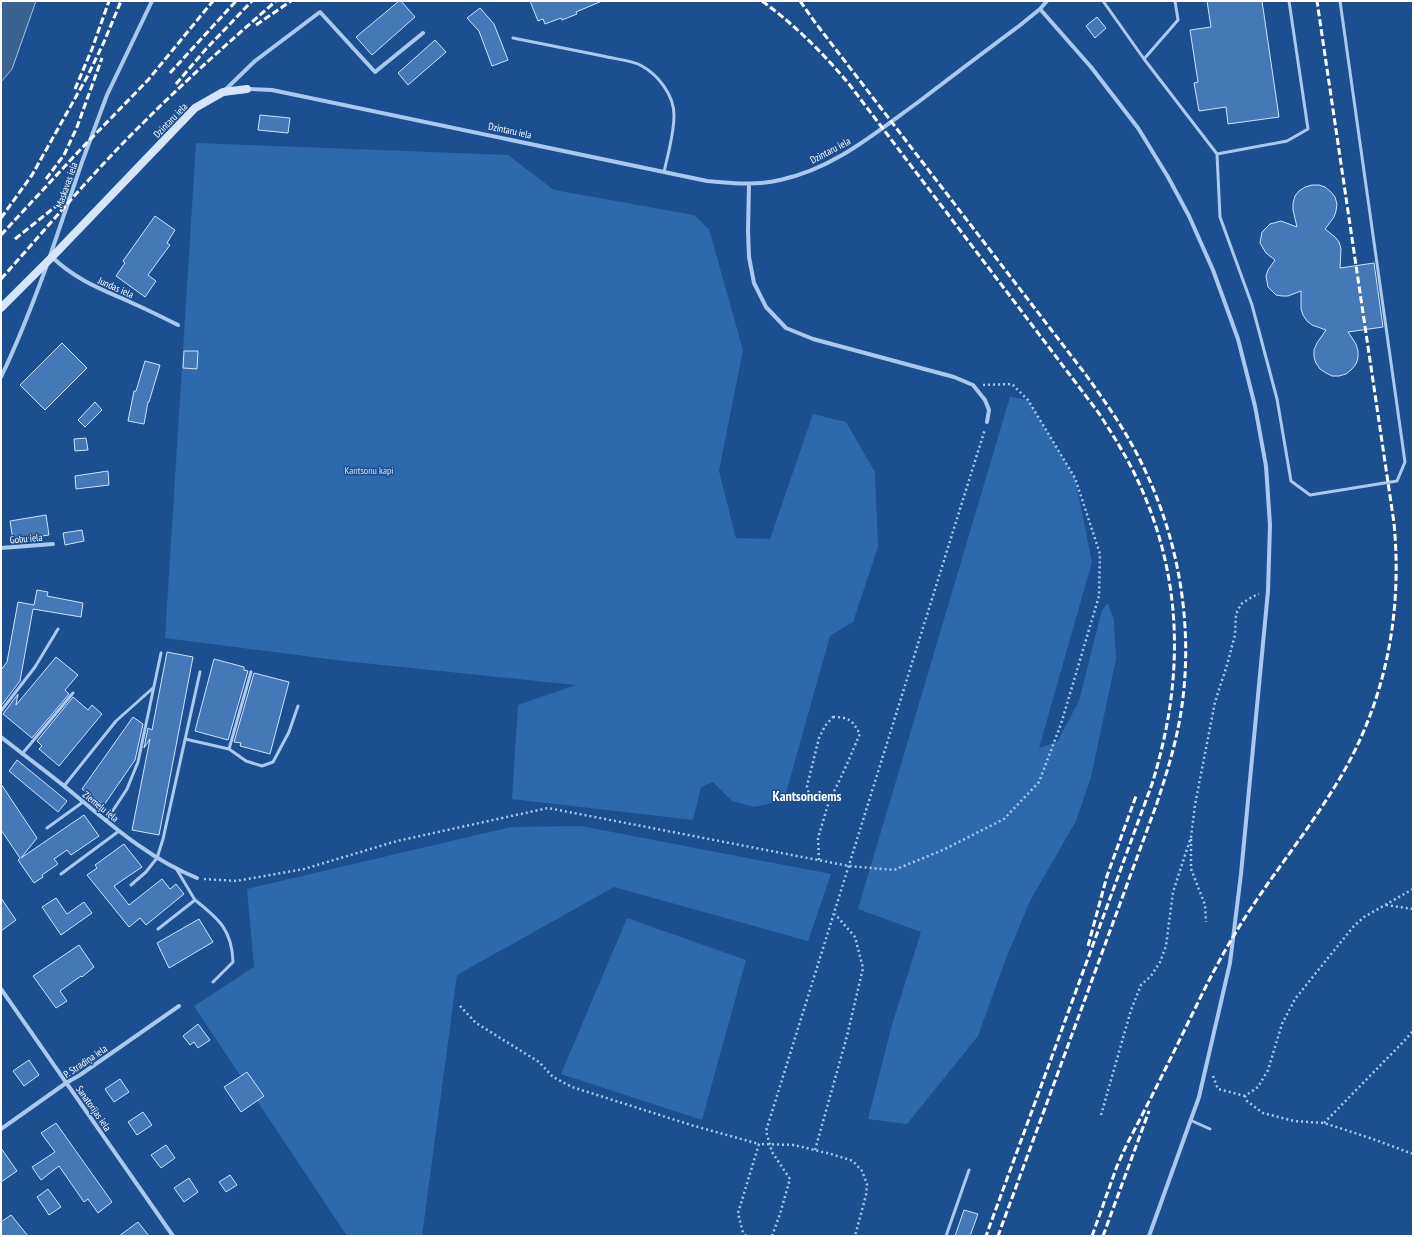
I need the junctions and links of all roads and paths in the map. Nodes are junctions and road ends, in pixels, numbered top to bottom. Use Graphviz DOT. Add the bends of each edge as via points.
graph roads {
  1 [pos="152,1"];
  2 [pos="1047,1"];
  3 [pos="1103,1"];
  4 [pos="1175,1"];
  5 [pos="1289,1"];
  6 [pos="1340,1"];
  7 [pos="1040,8"];
  8 [pos="423,33"];
  9 [pos="513,38"];
  10 [pos="1144,59"];
  11 [pos="247,89"];
  12 [pos="223,92"];
  13 [pos="1217,154"];
  14 [pos="664,172"];
  15 [pos="749,184"];
  16 [pos="52,257"];
  17 [pos="1,308"];
  18 [pos="178,325"];
  19 [pos="1,377"];
  20 [pos="973,385"];
  21 [pos="987,422"];
  22 [pos="53,544"];
  23 [pos="1,548"];
  24 [pos="1268,591"];
  25 [pos="58,629"];
  26 [pos="161,653"];
  27 [pos="200,672"];
  28 [pos="251,672"];
  29 [pos="153,688"];
  30 [pos="73,693"];
  31 [pos="298,706"];
  32 [pos="1,711"];
  33 [pos="1,737"];
  34 [pos="185,739"];
  35 [pos="229,749"];
  36 [pos="22,754"];
  37 [pos="64,786"];
  38 [pos="830,798"];
  39 [pos="84,802"];
  40 [pos="106,821"];
  41 [pos="47,828"];
  42 [pos="120,831"];
  43 [pos="1191,837"];
  44 [pos="157,858"];
  45 [pos="819,860"];
  46 [pos="849,866"];
  47 [pos="177,870"];
  48 [pos="61,874"];
  49 [pos="197,878"];
  50 [pos="131,885"];
  51 [pos="1413,890"];
  52 [pos="195,900"];
  53 [pos="1385,905"];
  54 [pos="1413,909"];
  55 [pos="834,913"];
  56 [pos="1206,922"];
  57 [pos="158,929"];
  58 [pos="213,982"];
  59 [pos="1,989"];
  60 [pos="179,1006"];
  61 [pos="460,1006"];
  62 [pos="1413,1031"];
  63 [pos="1207,1063"];
  64 [pos="66,1083"];
  65 [pos="1245,1096"];
  66 [pos="1101,1115"];
  67 [pos="1190,1120"];
  68 [pos="1324,1124"];
  69 [pos="1210,1128"];
  70 [pos="1,1129"];
  71 [pos="759,1144"];
  72 [pos="770,1145"];
  73 [pos="815,1150"];
  74 [pos="1413,1154"];
  75 [pos="969,1170"];
  76 [pos="173,1236"];
  77 [pos="746,1236"];
  78 [pos="772,1236"];
  79 [pos="855,1236"];
  80 [pos="946,1236"];
  81 [pos="1149,1236"];
  1 -- 19 [label="street, Maskavas iela" via="107,95 31,308"];
  2 -- 7 [label="street, Dzintaru iela"];
  3 -- 10 [label="lane"];
  4 -- 10 [label="lane" via="1178,20"];
  5 -- 13 [label="lane" via="1308,129 1287,141"];
  6 -- 13 [label="lane" via="1406,462 1397,481 1310,495 1291,481 1275,391 1252,305 1220,217"];
  7 -- 15 [label="street, Dzintaru iela" via="868,139 838,158 807,173"];
  7 -- 24 [label="street" via="1091,66 1138,128 1189,216 1213,270 1238,339 1255,406 1266,466 1270,524"];
  8 -- 12 [label="street" via="376,72 320,12 255,61"];
  9 -- 14 [label="lane" via="623,60 641,65 653,74 671,99 674,114 673,133"];
  10 -- 13 [label="lane"];
  11 -- 12 [label="street, Dzintaru iela"];
  11 -- 14 [label="street, Dzintaru iela" via="272,90"];
  12 -- 16 [label="street, Dzintaru iela" via="195,108"];
  14 -- 15 [label="street, Dzintaru iela" via="707,181"];
  15 -- 20 [label="street" via="749,257 754,283 766,307 786,328 814,340 954,377"];
  16 -- 17 [label="street, Dzintaru iela"];
  16 -- 18 [label="street, Jundas iela" via="83,281"];
  20 -- 21 [label="street" via="985,400 989,410"];
  20 -- 46 [label="path" via="1012,384 1028,400 1075,478 1100,554 1099,596 1061,724 1039,782 1004,819 944,850 894,870"];
  21 -- 46 [label="path"];
  22 -- 23 [label="street, Gobu iela"];
  24 -- 43 [label="path" via="1242,604 1236,614 1235,635 1215,702 1194,805"];
  24 -- 63 [label="street" via="1230,963"];
  25 -- 32 [label="lane" via="35,667"];
  26 -- 29 [label="lane"];
  27 -- 34 [label="lane"];
  28 -- 35 [label="lane"];
  29 -- 37 [label="lane" via="116,721"];
  29 -- 40 [label="lane" via="138,762 127,789"];
  30 -- 36 [label="lane"];
  31 -- 35 [label="lane" via="289,732 273,762 262,766 246,761"];
  33 -- 36 [label="street, Ziemeļu iela"];
  34 -- 35 [label="lane"];
  34 -- 44 [label="lane"];
  36 -- 37 [label="street, Ziemeļu iela"];
  37 -- 39 [label="street, Ziemeļu iela"];
  38 -- 38 [label="path" via="860,734 854,723 845,717 833,717 825,726 819,738 807,786 809,794 815,799"];
  38 -- 45 [label="path" via="818,838"];
  39 -- 40 [label="street, Ziemeļu iela"];
  39 -- 41 [label="lane"];
  40 -- 42 [label="street, Ziemeļu iela"];
  42 -- 44 [label="street, Ziemeļu iela"];
  42 -- 48 [label="lane"];
  43 -- 56 [label="path" via="1192,870 1205,905"];
  43 -- 66 [label="path" via="1173,892 1166,946 1160,962 1141,985 1136,997"];
  44 -- 47 [label="street, Ziemeļu iela"];
  44 -- 50 [label="lane"];
  45 -- 46 [label="path"];
  45 -- 49 [label="path" via="548,808 397,841 304,869 236,881"];
  46 -- 55 [label="path"];
  47 -- 49 [label="street, Ziemeļu iela"];
  47 -- 52 [label="lane"];
  51 -- 53 [label="path"];
  52 -- 57 [label="lane"];
  52 -- 58 [label="lane" via="215,916 228,934 232,950 233,962"];
  53 -- 54 [label="path"];
  53 -- 65 [label="path" via="1364,917 1353,927 1295,999 1282,1024 1268,1070 1258,1087"];
  55 -- 72 [label="path" via="766,1131"];
  55 -- 73 [label="path" via="855,937 862,968 847,1036"];
  59 -- 64 [label="street, Sanatorijas iela"];
  60 -- 64 [label="street, P. Stradiņa iela"];
  61 -- 71 [label="path" via="476,1023 539,1062 553,1077 572,1087"];
  62 -- 68 [label="path"];
  63 -- 65 [label="path" via="1218,1089"];
  63 -- 67 [label="street" via="1199,1097"];
  64 -- 70 [label="street, P. Stradiņa iela"];
  64 -- 76 [label="street, Sanatorijas iela"];
  65 -- 68 [label="path" via="1247,1101 1263,1113 1294,1121"];
  67 -- 69 [label="lane"];
  67 -- 81 [label="street"];
  68 -- 74 [label="path"];
  71 -- 72 [label="path"];
  71 -- 77 [label="path" via="738,1214"];
  72 -- 73 [label="path" via="794,1145"];
  72 -- 78 [label="path" via="790,1179"];
  73 -- 79 [label="path" via="854,1161 862,1171 867,1184 866,1195"];
  75 -- 80 [label="lane"];
}
